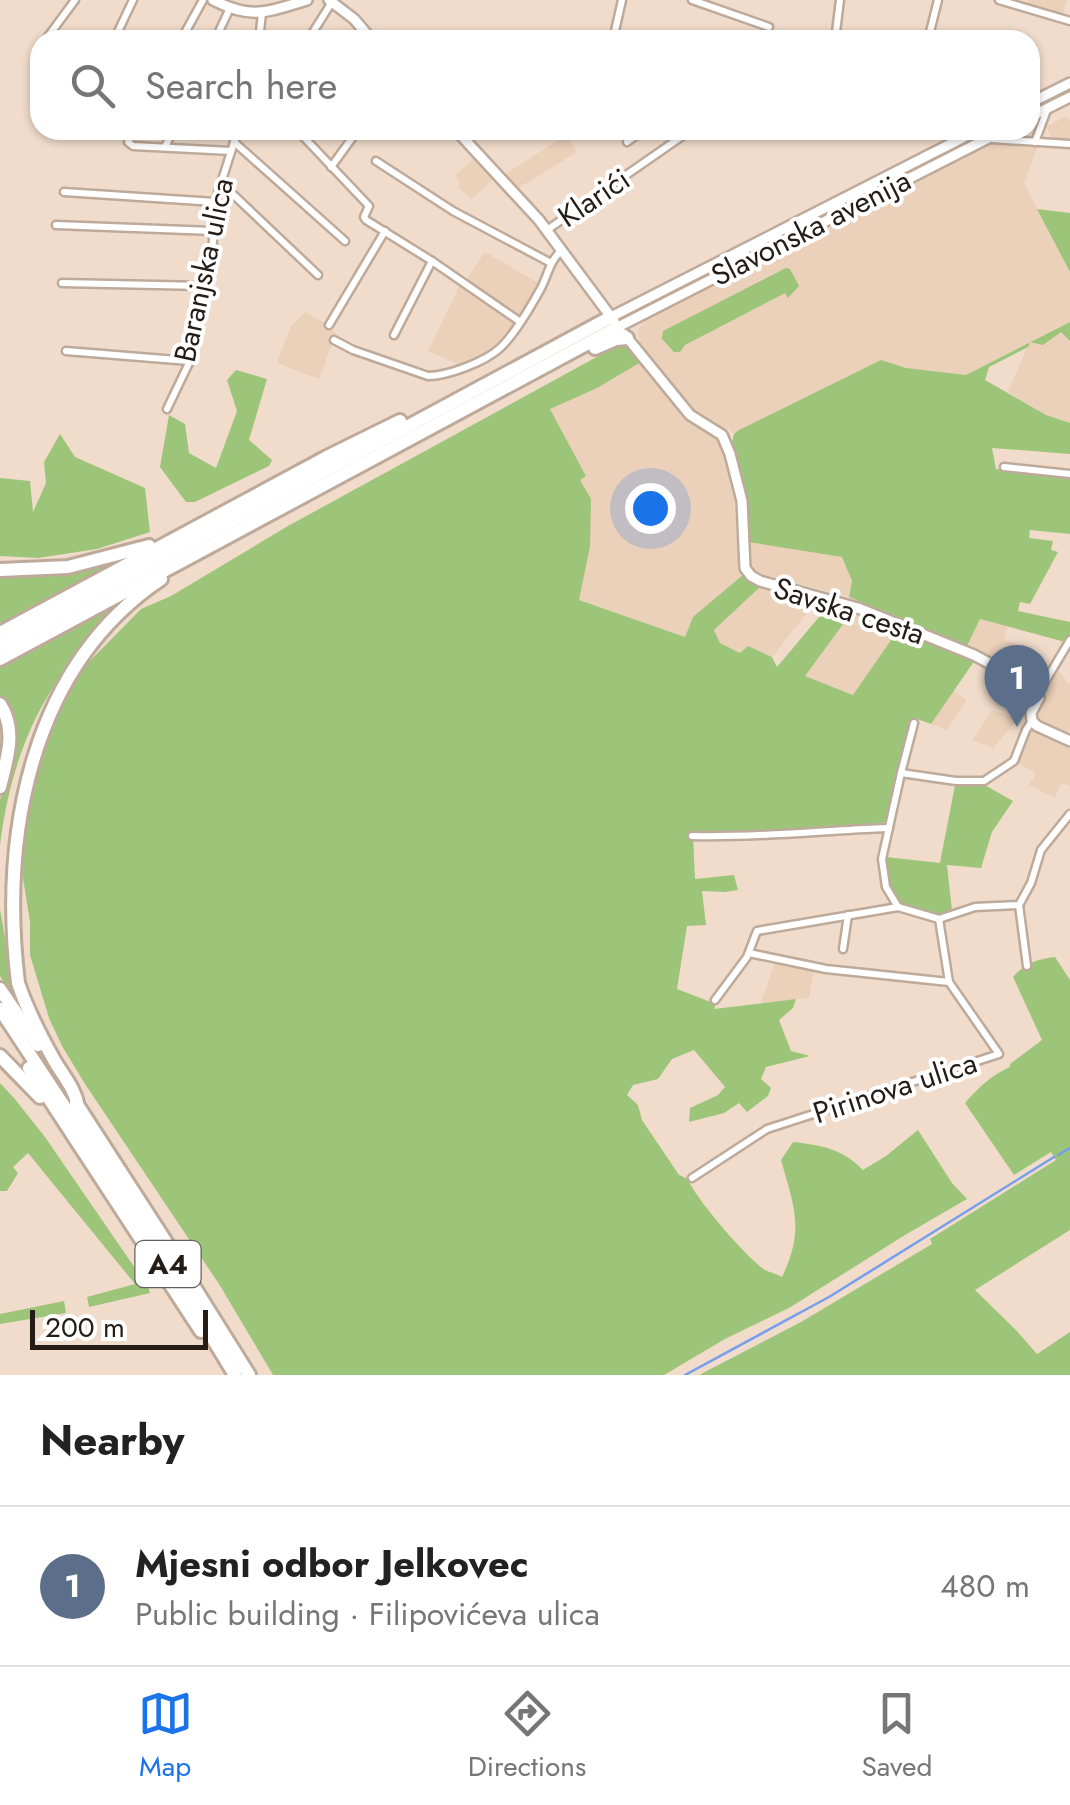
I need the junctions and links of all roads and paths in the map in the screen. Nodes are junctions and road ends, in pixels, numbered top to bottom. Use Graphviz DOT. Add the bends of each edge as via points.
graph roads {
  1 [pos="75,0"];
  2 [pos="133,0"];
  3 [pos="204,0"];
  4 [pos="213,0"];
  5 [pos="306,0"];
  6 [pos="622,0"];
  7 [pos="692,0"];
  8 [pos="840,0"];
  9 [pos="938,0"];
  10 [pos="999,0"];
  11 [pos="330,1"];
  12 [pos="1024,4"];
  13 [pos="230,8"];
  14 [pos="262,13"];
  15 [pos="1070,21"];
  16 [pos="769,26"];
  17 [pos="54,30"];
  18 [pos="119,30"];
  19 [pos="188,30"];
  20 [pos="220,30"];
  21 [pos="260,30"];
  22 [pos="314,30"];
  23 [pos="361,30"];
  24 [pos="615,30"];
  25 [pos="836,30"];
  26 [pos="930,30"];
  27 [pos="1070,83"];
  28 [pos="1070,97"];
  29 [pos="1040,99"];
  30 [pos="1048,108"];
  31 [pos="1040,112"];
  32 [pos="1040,129"];
  33 [pos="129,140"];
  34 [pos="169,140"];
  35 [pos="306,140"];
  36 [pos="351,140"];
  37 [pos="465,140"];
  38 [pos="630,140"];
  39 [pos="676,140"];
  40 [pos="960,140"];
  41 [pos="984,140"];
  42 [pos="1002,140"];
  43 [pos="234,142"];
  44 [pos="627,142"];
  45 [pos="1035,142"];
  46 [pos="1070,144"];
  47 [pos="165,148"];
  48 [pos="231,151"];
  49 [pos="376,162"];
  50 [pos="331,167"];
  51 [pos="220,182"];
  52 [pos="64,192"];
  53 [pos="215,202"];
  54 [pos="56,225"];
  55 [pos="546,230"];
  56 [pos="213,231"];
  57 [pos="385,231"];
  58 [pos="345,241"];
  59 [pos="562,250"];
  60 [pos="432,261"];
  61 [pos="551,263"];
  62 [pos="318,275"];
  63 [pos="62,283"];
  64 [pos="204,286"];
  65 [pos="642,314"];
  66 [pos="519,321"];
  67 [pos="329,326"];
  68 [pos="623,332"];
  69 [pos="394,335"];
  70 [pos="334,340"];
  71 [pos="66,350"];
  72 [pos="190,360"];
  73 [pos="457,400"];
  74 [pos="167,410"];
  75 [pos="1004,467"];
  76 [pos="1070,474"];
  77 [pos="189,532"];
  78 [pos="218,542"];
  79 [pos="0,570"];
  80 [pos="0,634"];
  81 [pos="1070,640"];
  82 [pos="0,646"];
  83 [pos="0,658"];
  84 [pos="1039,692"];
  85 [pos="0,704"];
  86 [pos="1032,721"];
  87 [pos="914,723"];
  88 [pos="1070,741"];
  89 [pos="900,773"];
  90 [pos="0,787"];
  91 [pos="1070,814"];
  92 [pos="889,828"];
  93 [pos="692,836"];
  94 [pos="1019,905"];
  95 [pos="898,907"];
  96 [pos="848,915"];
  97 [pos="938,920"];
  98 [pos="843,949"];
  99 [pos="749,953"];
  100 [pos="1027,966"];
  101 [pos="949,982"];
  102 [pos="0,988"];
  103 [pos="715,1000"];
  104 [pos="0,1009"];
  105 [pos="0,1024"];
  106 [pos="0,1056"];
  107 [pos="78,1107"];
  108 [pos="77,1143"];
  109 [pos="692,1178"];
  110 [pos="233,1375"];
  111 [pos="249,1375"];
  1 -- 17 [label="street"];
  2 -- 18 [label="street"];
  3 -- 19 [label="street"];
  4 -- 13 [label="main road"];
  5 -- 14 [label="main road"];
  6 -- 24 [label="street"];
  7 -- 16 [label="street"];
  8 -- 25 [label="street"];
  9 -- 26 [label="street"];
  10 -- 12 [label="street"];
  11 -- 22 [label="street"];
  11 -- 23 [label="main road"];
  12 -- 15 [label="street"];
  13 -- 14 [label="main road"];
  13 -- 20 [label="street"];
  14 -- 21 [label="street"];
  27 -- 29 [label="main road"];
  28 -- 30 [label="main road"];
  30 -- 31 [label="main road"];
  30 -- 32 [label="street"];
  33 -- 47 [label="street"];
  34 -- 47 [label="street"];
  35 -- 50 [label="street"];
  36 -- 50 [label="street"];
  37 -- 55 [label="main road"];
  38 -- 44 [label="street"];
  39 -- 55 [label="street, Klarići"];
  40 -- 68 [label="main road, Slavonska avenija"];
  41 -- 65 [label="main road, Slavonska avenija"];
  42 -- 45 [label="street"];
  43 -- 48 [label="street, Baranjska ulica"];
  43 -- 58 [label="street"];
  45 -- 46 [label="street"];
  47 -- 48 [label="street"];
  48 -- 51 [label="street, Baranjska ulica"];
  49 -- 61 [label="street"];
  50 -- 57 [label="street" via="370,206 366,220"];
  51 -- 53 [label="street, Baranjska ulica"];
  51 -- 62 [label="street"];
  52 -- 53 [label="street"];
  53 -- 56 [label="street, Baranjska ulica"];
  54 -- 56 [label="street"];
  55 -- 59 [label="main road"];
  56 -- 64 [label="street, Baranjska ulica"];
  57 -- 60 [label="street"];
  57 -- 67 [label="street"];
  59 -- 61 [label="street"];
  59 -- 68 [label="main road"];
  60 -- 66 [label="street"];
  60 -- 69 [label="street"];
  61 -- 66 [label="street"];
  63 -- 64 [label="street"];
  64 -- 72 [label="street, Baranjska ulica"];
  65 -- 68 [label="main road, Slavonska avenija"];
  65 -- 68 [label="main road" via="636,327"];
  66 -- 70 [label="street" via="494,352 434,376"];
  68 -- 73 [label="highway"];
  68 -- 78 [label="highway" via="564,356"];
  68 -- 84 [label="main road, Savska cesta" via="690,415 722,434 739,485 743,557 751,576 858,608 974,655"];
  71 -- 72 [label="street"];
  72 -- 74 [label="street, Baranjska ulica"];
  73 -- 77 [label="highway" via="384,428"];
  73 -- 82 [label="highway"];
  75 -- 76 [label="street"];
  77 -- 79 [label="highway" via="68,567"];
  77 -- 80 [label="highway"];
  78 -- 83 [label="highway"];
  78 -- 107 [label="highway" via="127,605 84,648 38,720 11,794 2,878 6,931 25,1002"];
  81 -- 84 [label="street"];
  84 -- 86 [label="main road"];
  85 -- 90 [label="highway" via="10,732"];
  86 -- 88 [label="main road"];
  86 -- 89 [label="street" via="1014,762 979,783"];
  87 -- 89 [label="street"];
  89 -- 92 [label="street"];
  91 -- 94 [label="street" via="1041,850"];
  92 -- 93 [label="street"];
  92 -- 95 [label="street" via="882,872"];
  94 -- 97 [label="street" via="976,907"];
  94 -- 100 [label="street"];
  95 -- 96 [label="street"];
  95 -- 97 [label="street"];
  96 -- 98 [label="street"];
  96 -- 99 [label="street" via="757,931"];
  97 -- 101 [label="street, Pirinova ulica"];
  99 -- 101 [label="street" via="836,971"];
  99 -- 103 [label="street"];
  101 -- 109 [label="street, Pirinova ulica" via="1000,1054 767,1130"];
  102 -- 107 [label="highway, A4"];
  104 -- 110 [label="highway, A4"];
  105 -- 108 [label="highway"];
  106 -- 108 [label="highway"];
  107 -- 111 [label="highway, A4"];
  108 -- 110 [label="highway"];
}
